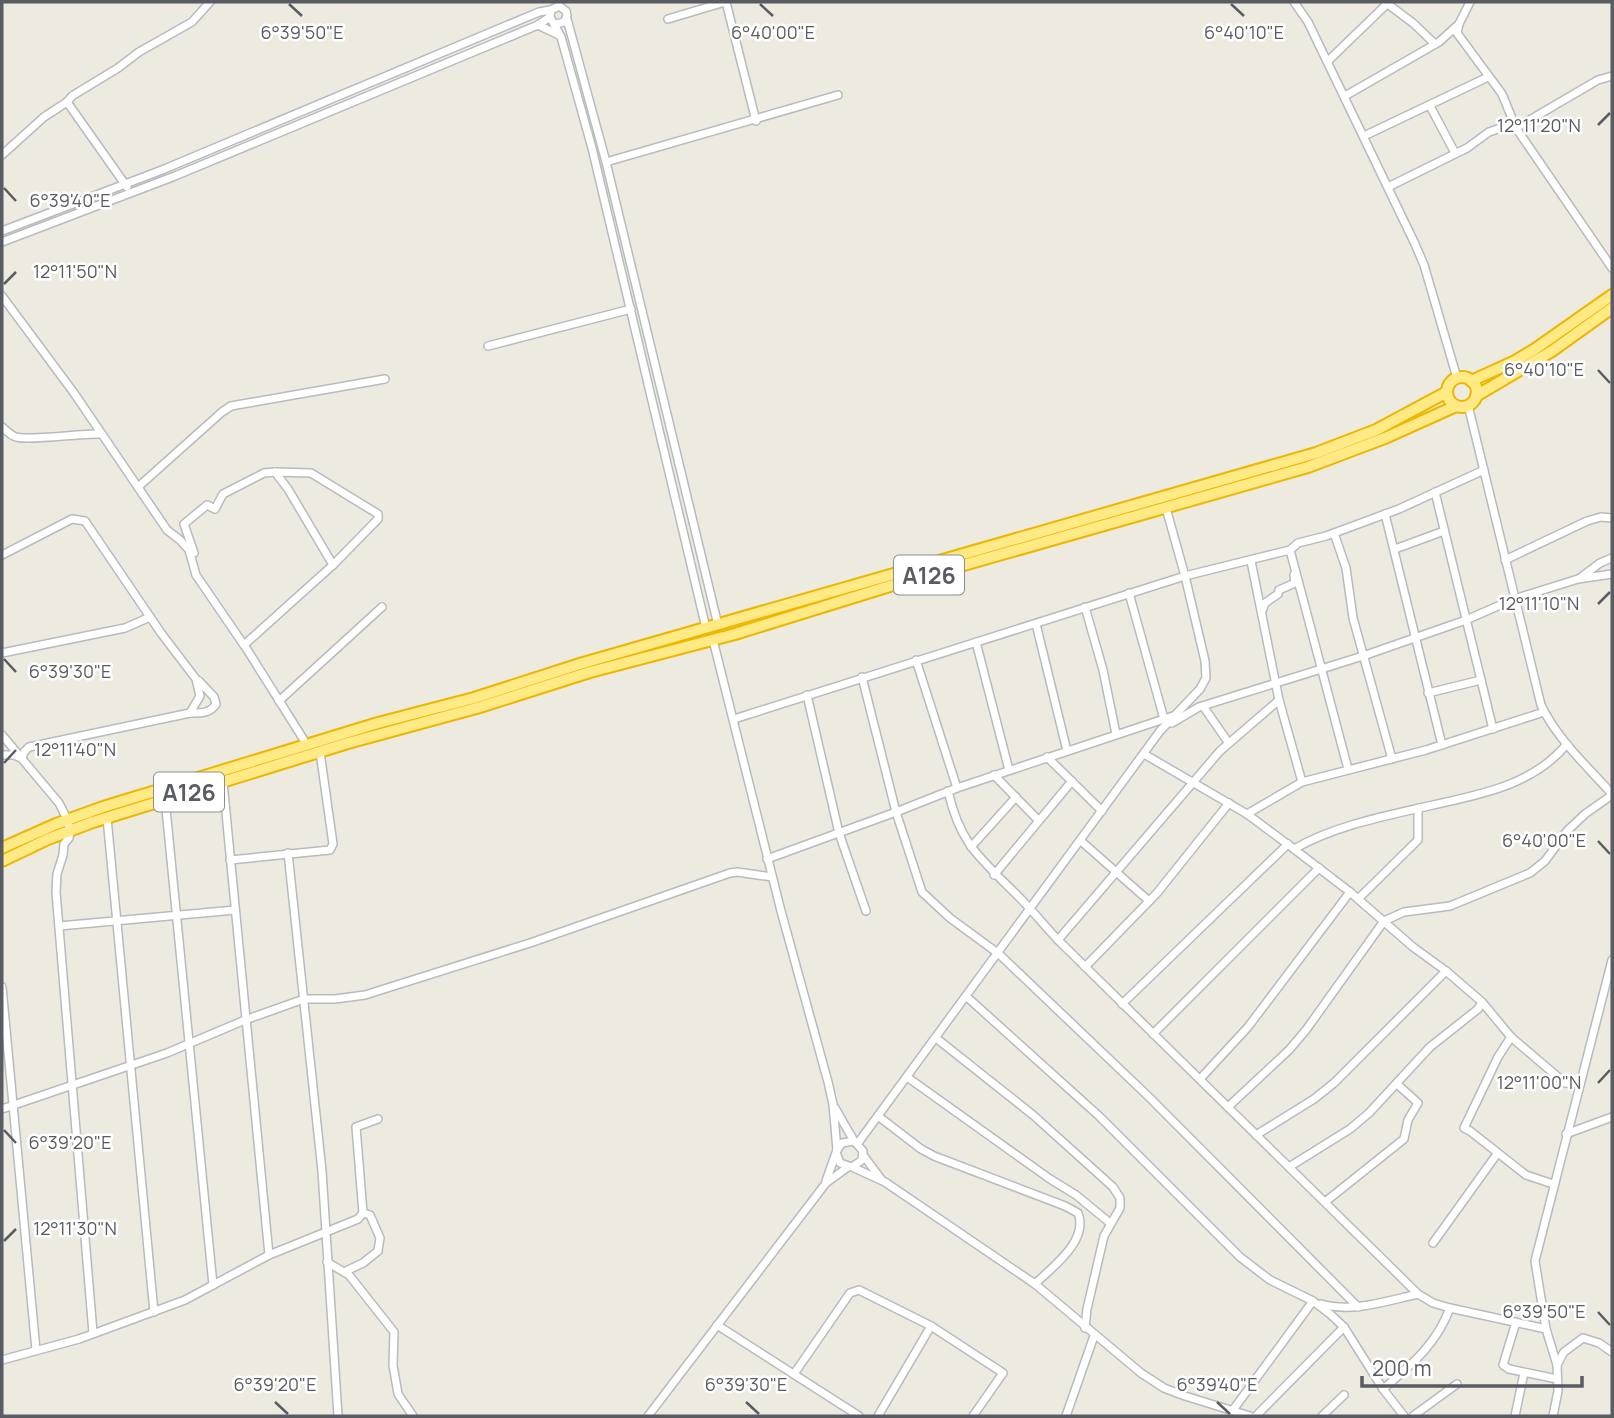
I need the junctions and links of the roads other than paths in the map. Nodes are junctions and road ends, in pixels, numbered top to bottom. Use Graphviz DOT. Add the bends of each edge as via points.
graph roads {
  1 [pos="209,2"];
  2 [pos="726,2"];
  3 [pos="1294,2"];
  4 [pos="1387,2"];
  5 [pos="1470,2"];
  6 [pos="554,8"];
  7 [pos="567,19"];
  8 [pos="668,19"];
  9 [pos="556,24"];
  10 [pos="1459,24"];
  11 [pos="538,25"];
  12 [pos="561,37"];
  13 [pos="1435,44"];
  14 [pos="1328,61"];
  15 [pos="1612,76"];
  16 [pos="1488,77"];
  17 [pos="838,95"];
  18 [pos="1345,96"];
  19 [pos="67,102"];
  20 [pos="1430,106"];
  21 [pos="756,121"];
  22 [pos="1516,128"];
  23 [pos="1364,136"];
  24 [pos="1455,152"];
  25 [pos="2,155"];
  26 [pos="606,162"];
  27 [pos="126,184"];
  28 [pos="1388,187"];
  29 [pos="130,193"];
  30 [pos="2,231"];
  31 [pos="2,242"];
  32 [pos="1612,268"];
  33 [pos="1612,295"];
  34 [pos="2,296"];
  35 [pos="1612,307"];
  36 [pos="631,309"];
  37 [pos="488,346"];
  38 [pos="1457,378"];
  39 [pos="386,379"];
  40 [pos="1471,381"];
  41 [pos="1447,392"];
  42 [pos="1476,396"];
  43 [pos="1468,405"];
  44 [pos="1456,406"];
  45 [pos="2,427"];
  46 [pos="102,434"];
  47 [pos="1483,470"];
  48 [pos="275,472"];
  49 [pos="138,487"];
  50 [pos="1435,492"];
  51 [pos="1166,508"];
  52 [pos="1385,514"];
  53 [pos="1612,518"];
  54 [pos="1444,531"];
  55 [pos="1335,533"];
  56 [pos="1395,549"];
  57 [pos="1290,550"];
  58 [pos="2,555"];
  59 [pos="1612,558"];
  60 [pos="1505,560"];
  61 [pos="1251,561"];
  62 [pos="333,565"];
  63 [pos="1612,574"];
  64 [pos="197,575"];
  65 [pos="1185,576"];
  66 [pos="1579,578"];
  67 [pos="1129,593"];
  68 [pos="1514,599"];
  69 [pos="382,607"];
  70 [pos="1085,607"];
  71 [pos="1262,615"];
  72 [pos="150,617"];
  73 [pos="1466,620"];
  74 [pos="1036,624"];
  75 [pos="718,625"];
  76 [pos="706,628"];
  77 [pos="1414,637"];
  78 [pos="713,640"];
  79 [pos="976,642"];
  80 [pos="244,645"];
  81 [pos="2,653"];
  82 [pos="1363,656"];
  83 [pos="916,660"];
  84 [pos="1321,670"];
  85 [pos="862,677"];
  86 [pos="196,679"];
  87 [pos="1481,680"];
  88 [pos="1276,685"];
  89 [pos="1428,693"];
  90 [pos="807,695"];
  91 [pos="1279,699"];
  92 [pos="279,701"];
  93 [pos="1203,706"];
  94 [pos="1544,712"];
  95 [pos="190,713"];
  96 [pos="1176,715"];
  97 [pos="734,719"];
  98 [pos="1164,719"];
  99 [pos="396,725"];
  100 [pos="379,729"];
  101 [pos="1493,729"];
  102 [pos="1160,731"];
  103 [pos="1116,734"];
  104 [pos="2,735"];
  105 [pos="1228,742"];
  106 [pos="1567,744"];
  107 [pos="307,745"];
  108 [pos="1442,745"];
  109 [pos="1067,751"];
  110 [pos="320,752"];
  111 [pos="1144,754"];
  112 [pos="2,755"];
  113 [pos="1047,757"];
  114 [pos="22,758"];
  115 [pos="1392,759"];
  116 [pos="1348,769"];
  117 [pos="1009,770"];
  118 [pos="994,775"];
  119 [pos="1072,781"];
  120 [pos="223,782"];
  121 [pos="1193,782"];
  122 [pos="1302,782"];
  123 [pos="957,788"];
  124 [pos="948,791"];
  125 [pos="1612,795"];
  126 [pos="1016,797"];
  127 [pos="165,799"];
  128 [pos="1229,803"];
  129 [pos="1418,808"];
  130 [pos="1102,811"];
  131 [pos="896,813"];
  132 [pos="1247,814"];
  133 [pos="107,818"];
  134 [pos="1038,820"];
  135 [pos="69,825"];
  136 [pos="839,833"];
  137 [pos="1081,841"];
  138 [pos="1291,846"];
  139 [pos="971,847"];
  140 [pos="2,848"];
  141 [pos="288,853"];
  142 [pos="767,859"];
  143 [pos="230,860"];
  144 [pos="2,862"];
  145 [pos="1319,868"];
  146 [pos="1116,872"];
  147 [pos="994,875"];
  148 [pos="772,877"];
  149 [pos="1350,892"];
  150 [pos="1358,899"];
  151 [pos="1149,901"];
  152 [pos="1030,909"];
  153 [pos="235,910"];
  154 [pos="866,911"];
  155 [pos="176,916"];
  156 [pos="118,920"];
  157 [pos="1384,921"];
  158 [pos="59,926"];
  159 [pos="1058,940"];
  160 [pos="999,954"];
  161 [pos="1612,960"];
  162 [pos="1085,967"];
  163 [pos="1446,971"];
  164 [pos="2,987"];
  165 [pos="967,997"];
  166 [pos="304,999"];
  167 [pos="1482,1002"];
  168 [pos="1122,1004"];
  169 [pos="245,1020"];
  170 [pos="1153,1034"];
  171 [pos="1511,1037"];
  172 [pos="936,1038"];
  173 [pos="189,1045"];
  174 [pos="131,1065"];
  175 [pos="907,1077"];
  176 [pos="1200,1079"];
  177 [pos="1396,1084"];
  178 [pos="1580,1084"];
  179 [pos="73,1085"];
  180 [pos="833,1104"];
  181 [pos="13,1105"];
  182 [pos="1228,1107"];
  183 [pos="2,1109"];
  184 [pos="878,1116"];
  185 [pos="1612,1117"];
  186 [pos="378,1119"];
  187 [pos="1566,1134"];
  188 [pos="1256,1135"];
  189 [pos="856,1142"];
  190 [pos="837,1153"];
  191 [pos="1497,1154"];
  192 [pos="863,1155"];
  193 [pos="850,1167"];
  194 [pos="1289,1167"];
  195 [pos="885,1182"];
  196 [pos="826,1183"];
  197 [pos="1553,1184"];
  198 [pos="1325,1202"];
  199 [pos="363,1213"];
  200 [pos="1111,1223"];
  201 [pos="324,1231"];
  202 [pos="1433,1242"];
  203 [pos="269,1255"];
  204 [pos="327,1262"];
  205 [pos="344,1272"];
  206 [pos="1035,1284"];
  207 [pos="213,1285"];
  208 [pos="1418,1294"];
  209 [pos="1313,1301"];
  210 [pos="1358,1307"];
  211 [pos="1450,1308"];
  212 [pos="154,1312"];
  213 [pos="1516,1322"];
  214 [pos="717,1325"];
  215 [pos="931,1326"];
  216 [pos="1344,1327"];
  217 [pos="1085,1328"];
  218 [pos="1546,1328"];
  219 [pos="93,1333"];
  220 [pos="1094,1336"];
  221 [pos="36,1350"];
  222 [pos="1612,1352"];
  223 [pos="2,1360"];
  224 [pos="1557,1365"];
  225 [pos="1524,1373"];
  226 [pos="794,1374"];
  227 [pos="1557,1378"];
  228 [pos="1457,1384"];
  229 [pos="1383,1389"];
  230 [pos="1344,1395"];
  231 [pos="1233,1410"];
  232 [pos="338,1416"];
  233 [pos="413,1416"];
  234 [pos="648,1416"];
  235 [pos="859,1416"];
  236 [pos="877,1416"];
  237 [pos="973,1416"];
  238 [pos="1066,1416"];
  239 [pos="1250,1416"];
  240 [pos="1256,1416"];
  241 [pos="1322,1416"];
  242 [pos="1404,1416"];
  243 [pos="1413,1416"];
  244 [pos="1515,1416"];
  245 [pos="1553,1416"];
  1 -- 19 [label="street" via="192,22"];
  2 -- 8 [label="street"];
  2 -- 21 [label="street"];
  3 -- 14 [label="street"];
  4 -- 13 [label="street"];
  4 -- 14 [label="street"];
  5 -- 10 [label="street"];
  6 -- 7 [label="street" via="566,10"];
  6 -- 9 [label="street"];
  6 -- 11 [label="street"];
  6 -- 27 [label="street"];
  7 -- 9 [label="street"];
  7 -- 26 [label="street"];
  9 -- 12 [label="street"];
  10 -- 13 [label="street"];
  10 -- 16 [label="street" via="1457,33"];
  11 -- 12 [label="street"];
  11 -- 29 [label="street"];
  12 -- 36 [label="street"];
  13 -- 18 [label="street"];
  14 -- 18 [label="street"];
  15 -- 22 [label="street"];
  16 -- 20 [label="street"];
  16 -- 22 [label="street" via="1503,94"];
  17 -- 21 [label="street"];
  18 -- 23 [label="street"];
  19 -- 25 [label="street"];
  19 -- 27 [label="street"];
  20 -- 23 [label="street"];
  20 -- 24 [label="street"];
  21 -- 26 [label="street"];
  22 -- 24 [label="street" via="1489,132"];
  22 -- 32 [label="street"];
  23 -- 28 [label="street"];
  24 -- 28 [label="street"];
  26 -- 75 [label="street"];
  27 -- 29 [label="street"];
  27 -- 30 [label="street"];
  28 -- 38 [label="street" via="1424,265"];
  29 -- 31 [label="street"];
  33 -- 40 [label="highway" via="1535,349"];
  34 -- 46 [label="street"];
  35 -- 42 [label="highway" via="1552,351"];
  36 -- 37 [label="street"];
  36 -- 76 [label="street"];
  38 -- 40 [label="highway"];
  38 -- 41 [label="highway, A126"];
  39 -- 49 [label="street" via="231,407"];
  40 -- 42 [label="highway"];
  41 -- 44 [label="highway"];
  41 -- 75 [label="highway, A126" via="1376,430 1316,453"];
  42 -- 43 [label="highway"];
  43 -- 44 [label="highway, A126"];
  43 -- 47 [label="street"];
  44 -- 51 [label="highway, A126" via="1335,458"];
  45 -- 46 [label="street" via="25,439"];
  46 -- 49 [label="street"];
  47 -- 50 [label="street"];
  47 -- 60 [label="street"];
  48 -- 62 [label="street"];
  48 -- 62 [label="street" via="311,473 377,512 378,519"];
  48 -- 64 [label="street" via="223,494 215,509 207,505 184,524"];
  49 -- 64 [label="street" via="167,530 189,550"];
  50 -- 52 [label="street"];
  50 -- 54 [label="street"];
  51 -- 65 [label="street"];
  51 -- 78 [label="highway, A126"];
  52 -- 55 [label="street"];
  52 -- 56 [label="street"];
  53 -- 60 [label="street" via="1587,521"];
  54 -- 56 [label="street"];
  54 -- 73 [label="street"];
  55 -- 57 [label="street" via="1308,539"];
  55 -- 82 [label="street"];
  56 -- 77 [label="street"];
  57 -- 61 [label="street"];
  57 -- 71 [label="street" via="1296,583 1265,603"];
  57 -- 84 [label="street"];
  58 -- 72 [label="street" via="72,519 85,521"];
  59 -- 66 [label="street"];
  60 -- 68 [label="street"];
  61 -- 65 [label="street"];
  61 -- 71 [label="street"];
  62 -- 80 [label="street"];
  63 -- 66 [label="street"];
  64 -- 80 [label="street"];
  65 -- 67 [label="street"];
  65 -- 96 [label="street" via="1206,678"];
  66 -- 68 [label="street"];
  67 -- 70 [label="street"];
  67 -- 98 [label="street"];
  68 -- 73 [label="street"];
  68 -- 94 [label="street"];
  69 -- 92 [label="street"];
  70 -- 74 [label="street"];
  70 -- 103 [label="street"];
  71 -- 88 [label="street"];
  72 -- 81 [label="street" via="125,628"];
  72 -- 86 [label="street"];
  73 -- 77 [label="street"];
  73 -- 87 [label="street"];
  74 -- 79 [label="street"];
  74 -- 109 [label="street"];
  75 -- 76 [label="highway, A126"];
  76 -- 99 [label="highway, A126"];
  77 -- 82 [label="street"];
  77 -- 89 [label="street"];
  78 -- 97 [label="street"];
  78 -- 99 [label="highway, A126" via="590,672 480,708"];
  79 -- 83 [label="street"];
  79 -- 117 [label="street"];
  80 -- 92 [label="street"];
  82 -- 84 [label="street"];
  82 -- 115 [label="street"];
  83 -- 85 [label="street"];
  83 -- 123 [label="street"];
  84 -- 88 [label="street"];
  84 -- 116 [label="street"];
  85 -- 90 [label="street"];
  85 -- 131 [label="street"];
  86 -- 95 [label="street" via="200,696"];
  86 -- 95 [label="street" via="216,704 204,713"];
  87 -- 89 [label="street"];
  87 -- 101 [label="street"];
  88 -- 91 [label="street"];
  88 -- 93 [label="street"];
  89 -- 108 [label="street"];
  90 -- 97 [label="street"];
  90 -- 136 [label="street"];
  91 -- 105 [label="street"];
  91 -- 122 [label="street"];
  92 -- 107 [label="street"];
  93 -- 102 [label="street"];
  93 -- 105 [label="street"];
  94 -- 101 [label="street"];
  94 -- 106 [label="street"];
  95 -- 114 [label="street" via="29,747"];
  96 -- 98 [label="street"];
  96 -- 102 [label="street"];
  97 -- 142 [label="street"];
  98 -- 103 [label="street"];
  99 -- 100 [label="highway, A126"];
  100 -- 107 [label="highway, A126"];
  100 -- 110 [label="highway, A126"];
  101 -- 108 [label="street"];
  102 -- 111 [label="street"];
  103 -- 109 [label="street"];
  104 -- 114 [label="street"];
  105 -- 121 [label="street"];
  106 -- 125 [label="street"];
  106 -- 129 [label="street" via="1556,757 1510,785"];
  107 -- 135 [label="highway, A126"];
  108 -- 115 [label="street"];
  109 -- 113 [label="street"];
  110 -- 120 [label="highway, A126"];
  110 -- 141 [label="street" via="333,844 330,850"];
  111 -- 121 [label="street"];
  111 -- 130 [label="street"];
  112 -- 114 [label="street"];
  113 -- 117 [label="street"];
  113 -- 119 [label="street"];
  114 -- 135 [label="street" via="59,803"];
  115 -- 116 [label="street"];
  116 -- 122 [label="street"];
  117 -- 118 [label="street"];
  118 -- 123 [label="street"];
  118 -- 126 [label="street"];
  119 -- 130 [label="street"];
  119 -- 134 [label="street"];
  120 -- 127 [label="highway, A126"];
  120 -- 143 [label="street"];
  121 -- 128 [label="street"];
  121 -- 146 [label="street"];
  122 -- 132 [label="street"];
  123 -- 124 [label="street"];
  124 -- 131 [label="street"];
  124 -- 139 [label="street"];
  125 -- 157 [label="street" via="1567,831 1530,873 1450,906 1404,912"];
  126 -- 134 [label="street"];
  126 -- 139 [label="street"];
  127 -- 133 [label="highway, A126"];
  127 -- 155 [label="street"];
  128 -- 132 [label="street"];
  128 -- 151 [label="street"];
  129 -- 138 [label="street"];
  129 -- 150 [label="street" via="1418,840"];
  130 -- 137 [label="street"];
  131 -- 136 [label="street"];
  131 -- 160 [label="street" via="922,892"];
  132 -- 138 [label="street"];
  133 -- 135 [label="highway, A126"];
  133 -- 156 [label="street"];
  134 -- 147 [label="street"];
  135 -- 140 [label="highway, A126"];
  135 -- 144 [label="highway, A126"];
  135 -- 158 [label="street" via="57,874"];
  136 -- 142 [label="street"];
  136 -- 154 [label="street"];
  137 -- 146 [label="street"];
  137 -- 152 [label="street"];
  138 -- 145 [label="street"];
  138 -- 168 [label="street"];
  139 -- 147 [label="street"];
  141 -- 143 [label="street"];
  141 -- 166 [label="street"];
  142 -- 148 [label="street"];
  143 -- 153 [label="street"];
  145 -- 149 [label="street"];
  145 -- 170 [label="street"];
  146 -- 151 [label="street"];
  146 -- 159 [label="street"];
  147 -- 152 [label="street"];
  148 -- 166 [label="street" via="730,873 365,995"];
  148 -- 180 [label="street"];
  149 -- 150 [label="street"];
  149 -- 176 [label="street" via="1248,1027"];
  150 -- 157 [label="street"];
  151 -- 162 [label="street"];
  152 -- 159 [label="street"];
  152 -- 160 [label="street"];
  153 -- 155 [label="street"];
  153 -- 169 [label="street"];
  155 -- 156 [label="street"];
  155 -- 173 [label="street"];
  156 -- 158 [label="street"];
  156 -- 174 [label="street"];
  157 -- 163 [label="street"];
  157 -- 182 [label="street" via="1306,1030"];
  158 -- 179 [label="street"];
  159 -- 162 [label="street"];
  160 -- 165 [label="street"];
  160 -- 210 [label="street"];
  161 -- 178 [label="street"];
  162 -- 168 [label="street"];
  163 -- 167 [label="street"];
  163 -- 188 [label="street" via="1334,1083"];
  164 -- 181 [label="street"];
  165 -- 172 [label="street"];
  165 -- 209 [label="street" via="1098,1116 1240,1257 1270,1280"];
  166 -- 169 [label="street"];
  166 -- 201 [label="street"];
  167 -- 171 [label="street"];
  167 -- 177 [label="street"];
  168 -- 170 [label="street"];
  169 -- 173 [label="street"];
  169 -- 203 [label="street"];
  170 -- 176 [label="street"];
  171 -- 178 [label="street" via="1564,1083"];
  171 -- 191 [label="street" via="1464,1128"];
  172 -- 175 [label="street"];
  172 -- 200 [label="street" via="1033,1115 1113,1187 1121,1198"];
  173 -- 174 [label="street"];
  173 -- 207 [label="street"];
  174 -- 179 [label="street"];
  174 -- 212 [label="street"];
  175 -- 184 [label="street"];
  175 -- 200 [label="street"];
  176 -- 182 [label="street"];
  177 -- 194 [label="street" via="1350,1129"];
  177 -- 198 [label="street" via="1418,1104 1404,1139"];
  178 -- 187 [label="street"];
  179 -- 181 [label="street"];
  179 -- 219 [label="street"];
  180 -- 189 [label="street"];
  180 -- 190 [label="street"];
  181 -- 183 [label="street"];
  181 -- 221 [label="street"];
  182 -- 188 [label="street"];
  184 -- 189 [label="street"];
  184 -- 206 [label="street" via="934,1156 1078,1213 1080,1230 1073,1244"];
  185 -- 187 [label="street"];
  186 -- 199 [label="street" via="356,1127"];
  187 -- 197 [label="street"];
  188 -- 194 [label="street"];
  189 -- 190 [label="street" via="842,1143"];
  189 -- 192 [label="street"];
  190 -- 193 [label="street" via="841,1163"];
  190 -- 196 [label="street"];
  191 -- 197 [label="street" via="1526,1175"];
  191 -- 202 [label="street"];
  192 -- 193 [label="street"];
  192 -- 195 [label="street"];
  193 -- 195 [label="street"];
  193 -- 196 [label="street"];
  194 -- 198 [label="street"];
  195 -- 206 [label="street"];
  196 -- 214 [label="street"];
  197 -- 218 [label="street" via="1535,1261"];
  198 -- 208 [label="street"];
  199 -- 201 [label="street"];
  199 -- 205 [label="street" via="370,1215 380,1238 378,1251"];
  200 -- 217 [label="street" via="1104,1236"];
  201 -- 203 [label="street"];
  201 -- 204 [label="street"];
  203 -- 207 [label="street"];
  204 -- 205 [label="street"];
  204 -- 232 [label="street"];
  205 -- 233 [label="street" via="394,1332 398,1394"];
  206 -- 217 [label="street"];
  207 -- 212 [label="street"];
  208 -- 210 [label="street"];
  208 -- 211 [label="street"];
  209 -- 210 [label="street"];
  209 -- 216 [label="street"];
  209 -- 231 [label="street"];
  211 -- 213 [label="street"];
  211 -- 229 [label="street" via="1425,1352"];
  212 -- 219 [label="street"];
  213 -- 218 [label="street"];
  213 -- 225 [label="street" via="1502,1363"];
  214 -- 226 [label="street"];
  214 -- 234 [label="street"];
  215 -- 226 [label="street" via="859,1290 850,1293"];
  215 -- 236 [label="street"];
  215 -- 237 [label="street" via="1003,1373"];
  216 -- 229 [label="street"];
  216 -- 240 [label="street"];
  217 -- 220 [label="street"];
  218 -- 224 [label="street"];
  219 -- 221 [label="street"];
  220 -- 231 [label="street" via="1164,1388"];
  220 -- 238 [label="street"];
  221 -- 223 [label="street"];
  222 -- 224 [label="street" via="1583,1338 1564,1352"];
  224 -- 227 [label="street"];
  225 -- 227 [label="street"];
  225 -- 244 [label="street"];
  226 -- 235 [label="street"];
  227 -- 245 [label="street"];
  228 -- 243 [label="street"];
  229 -- 242 [label="street"];
  230 -- 241 [label="street"];
  231 -- 239 [label="street"];
}
